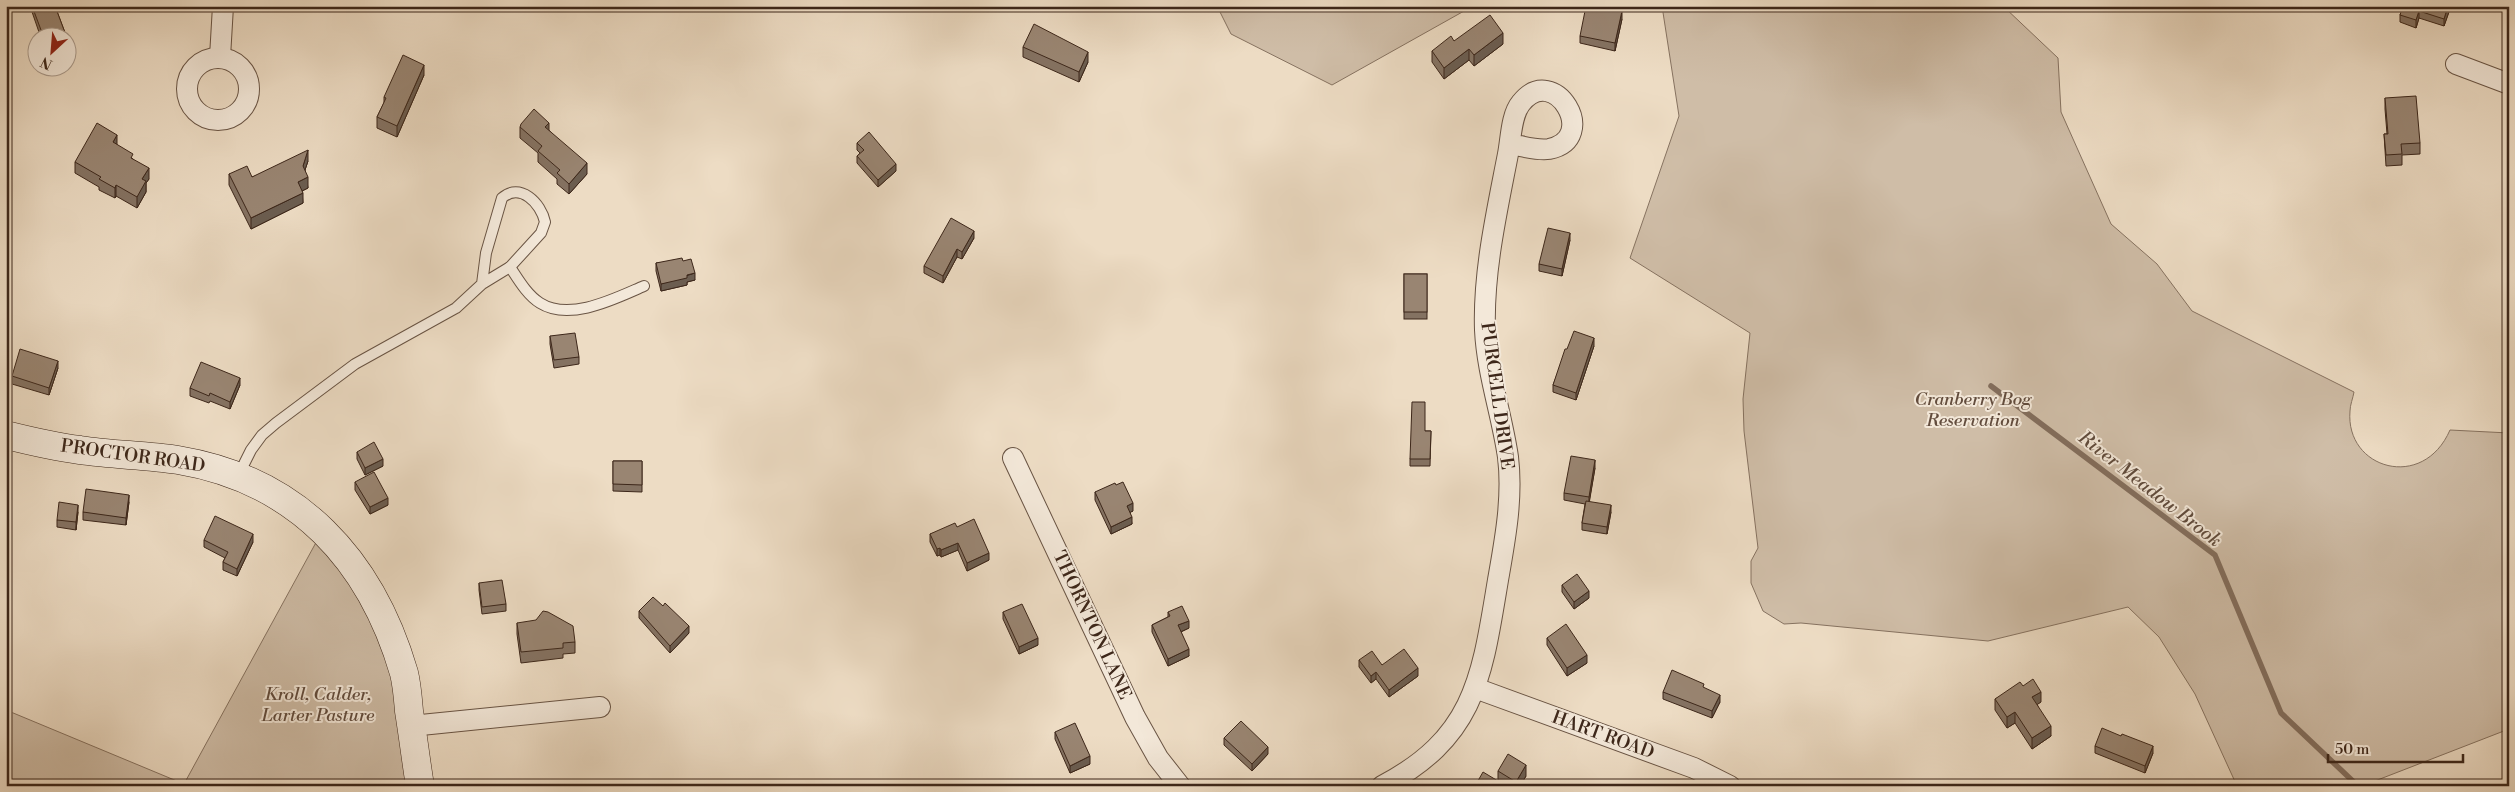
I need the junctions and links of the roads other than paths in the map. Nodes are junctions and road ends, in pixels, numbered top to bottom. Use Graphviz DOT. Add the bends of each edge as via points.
graph roads {
  1 [pos="223,6"];
  2 [pos="220,57"];
  3 [pos="2456,64"];
  4 [pos="2509,84"];
  5 [pos="1510,144"];
  6 [pos="510,267"];
  7 [pos="482,284"];
  8 [pos="644,286"];
  9 [pos="6,435"];
  10 [pos="1014,458"];
  11 [pos="238,477"];
  12 [pos="1475,688"];
  13 [pos="600,706"];
  14 [pos="411,726"];
  15 [pos="420,786"];
  16 [pos="1180,786"];
  17 [pos="1382,786"];
  18 [pos="1730,786"];
  1 -- 2 [label="street"];
  3 -- 4 [label="street"];
  5 -- 12 [label="street, PURCELL DRIVE" via="1489,273 1485,325 1487,354 1508,456 1508,500 1489,634"];
  6 -- 7 [label="lane"];
  6 -- 7 [label="lane" via="541,233 545,222 538,206 519,192 508,192 502,198 486,253"];
  6 -- 8 [label="lane" via="539,303 563,310 596,304"];
  7 -- 11 [label="lane" via="456,308 355,364 276,423 251,450"];
  9 -- 11 [label="main road, PROCTOR ROAD" via="80,450 178,460"];
  10 -- 16 [label="street, THORNTON LANE" via="1136,717 1158,758"];
  11 -- 14 [label="main road, PROCTOR ROAD" via="298,509 330,537 356,568 377,604 392,640 404,675"];
  12 -- 17 [label="street, PURCELL DRIVE" via="1463,714 1440,746 1410,771"];
  12 -- 18 [label="street, HART ROAD" via="1694,768"];
  13 -- 14 [label="street"];
  14 -- 15 [label="main road, PROCTOR ROAD"];
}
